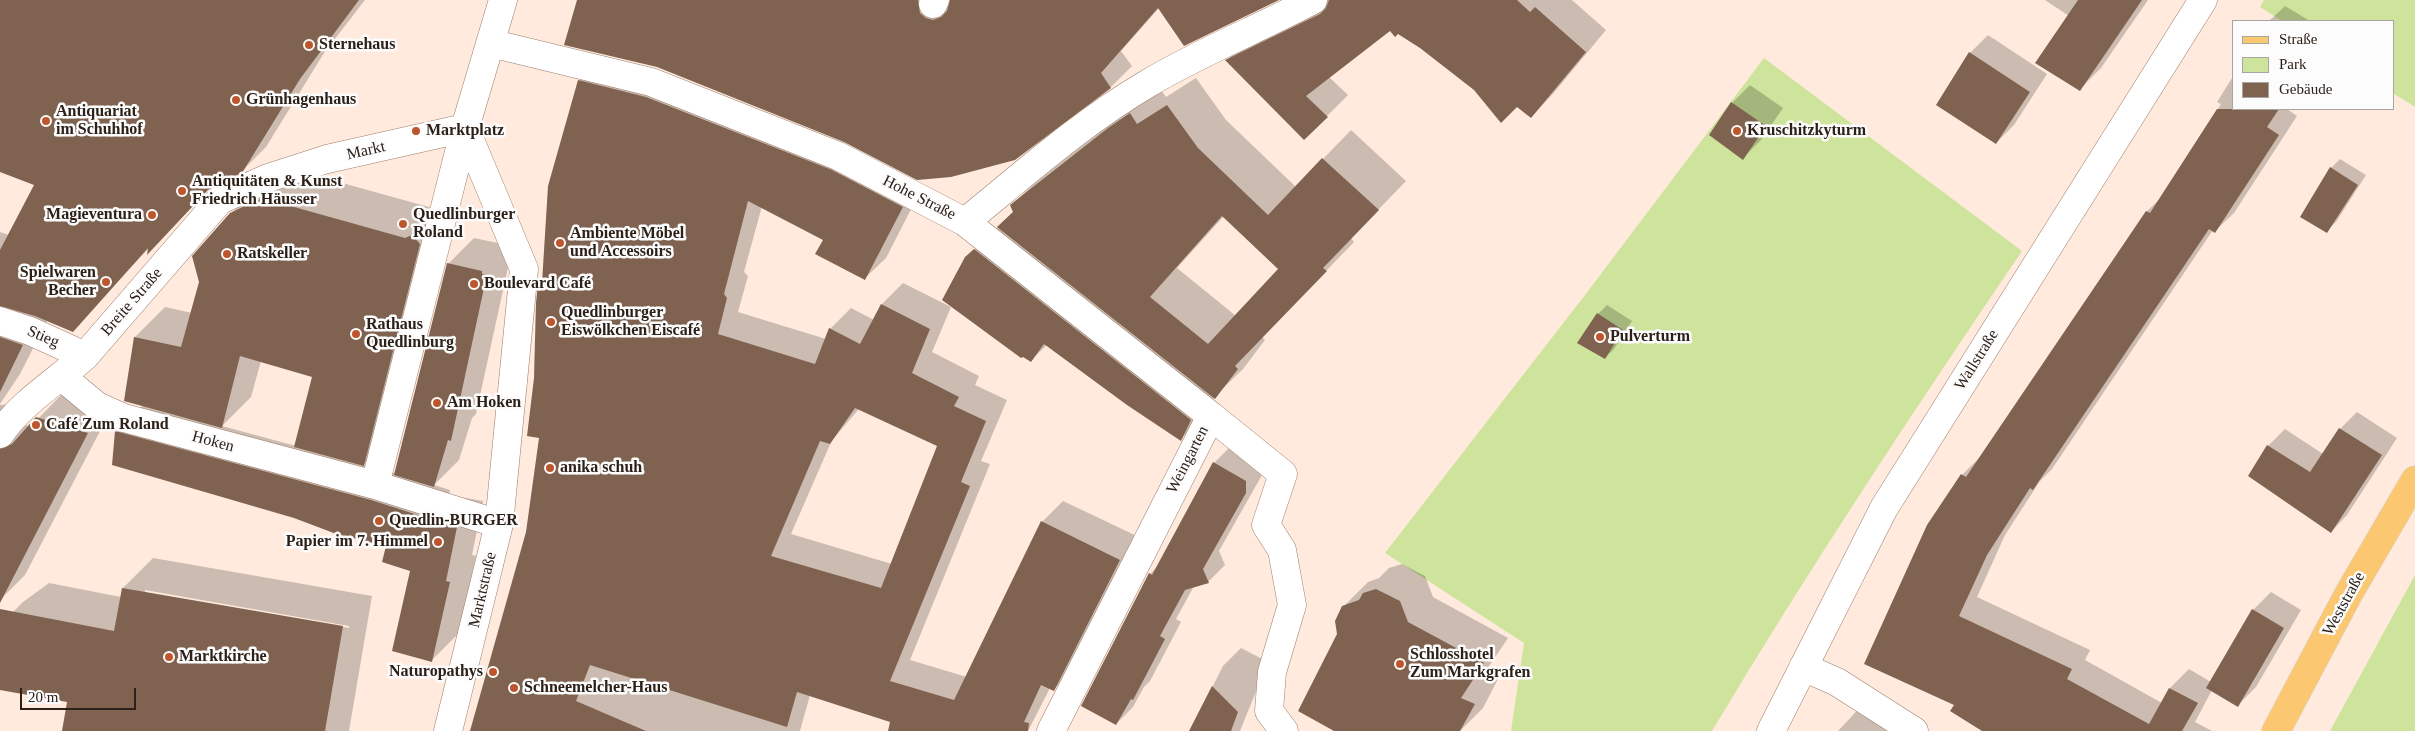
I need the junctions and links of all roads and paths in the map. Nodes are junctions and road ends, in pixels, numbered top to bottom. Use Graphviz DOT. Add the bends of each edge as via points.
graph roads {
  1 [pos="503,0"];
  2 [pos="1314,0"];
  3 [pos="2203,0"];
  4 [pos="490,43"];
  5 [pos="465,128"];
  6 [pos="268,178"];
  7 [pos="965,222"];
  8 [pos="0,322"];
  9 [pos="84,356"];
  10 [pos="62,377"];
  11 [pos="1211,416"];
  12 [pos="0,434"];
  13 [pos="2415,480"];
  14 [pos="375,485"];
  15 [pos="498,524"];
  16 [pos="1803,667"];
  17 [pos="448,731"];
  18 [pos="1051,731"];
  19 [pos="1284,731"];
  20 [pos="1771,731"];
  21 [pos="1914,731"];
  22 [pos="2276,731"];
  1 -- 4 [label="street"];
  2 -- 7 [label="street, Hohe Straße" via="1148,83 1080,128"];
  3 -- 16 [label="street, Wallstraße" via="1884,508"];
  4 -- 5 [label="street"];
  4 -- 7 [label="street, Hohe Straße" via="651,82 838,156"];
  5 -- 6 [label="street, Markt" via="327,159"];
  5 -- 14 [label="street"];
  5 -- 15 [label="street, Marktstraße" via="524,269"];
  6 -- 9 [label="street, Breite Straße" via="220,200"];
  7 -- 11 [label="street, Weingarten"];
  8 -- 9 [label="street, Stieg" via="30,331"];
  9 -- 10 [label="street, Breite Straße"];
  10 -- 12 [label="street, Breite Straße" via="18,411"];
  10 -- 14 [label="street, Hoken" via="97,406 124,418"];
  11 -- 18 [label="street, Weingarten"];
  11 -- 19 [label="street" via="1283,474 1266,525 1282,550 1292,605 1272,672 1269,710"];
  13 -- 22 [label="main road, Weststraße" via="2349,593"];
  14 -- 15 [label="street, Hoken"];
  15 -- 17 [label="street, Marktstraße"];
  16 -- 20 [label="street, Wallstraße"];
  16 -- 21 [label="street" via="1836,682"];
}
